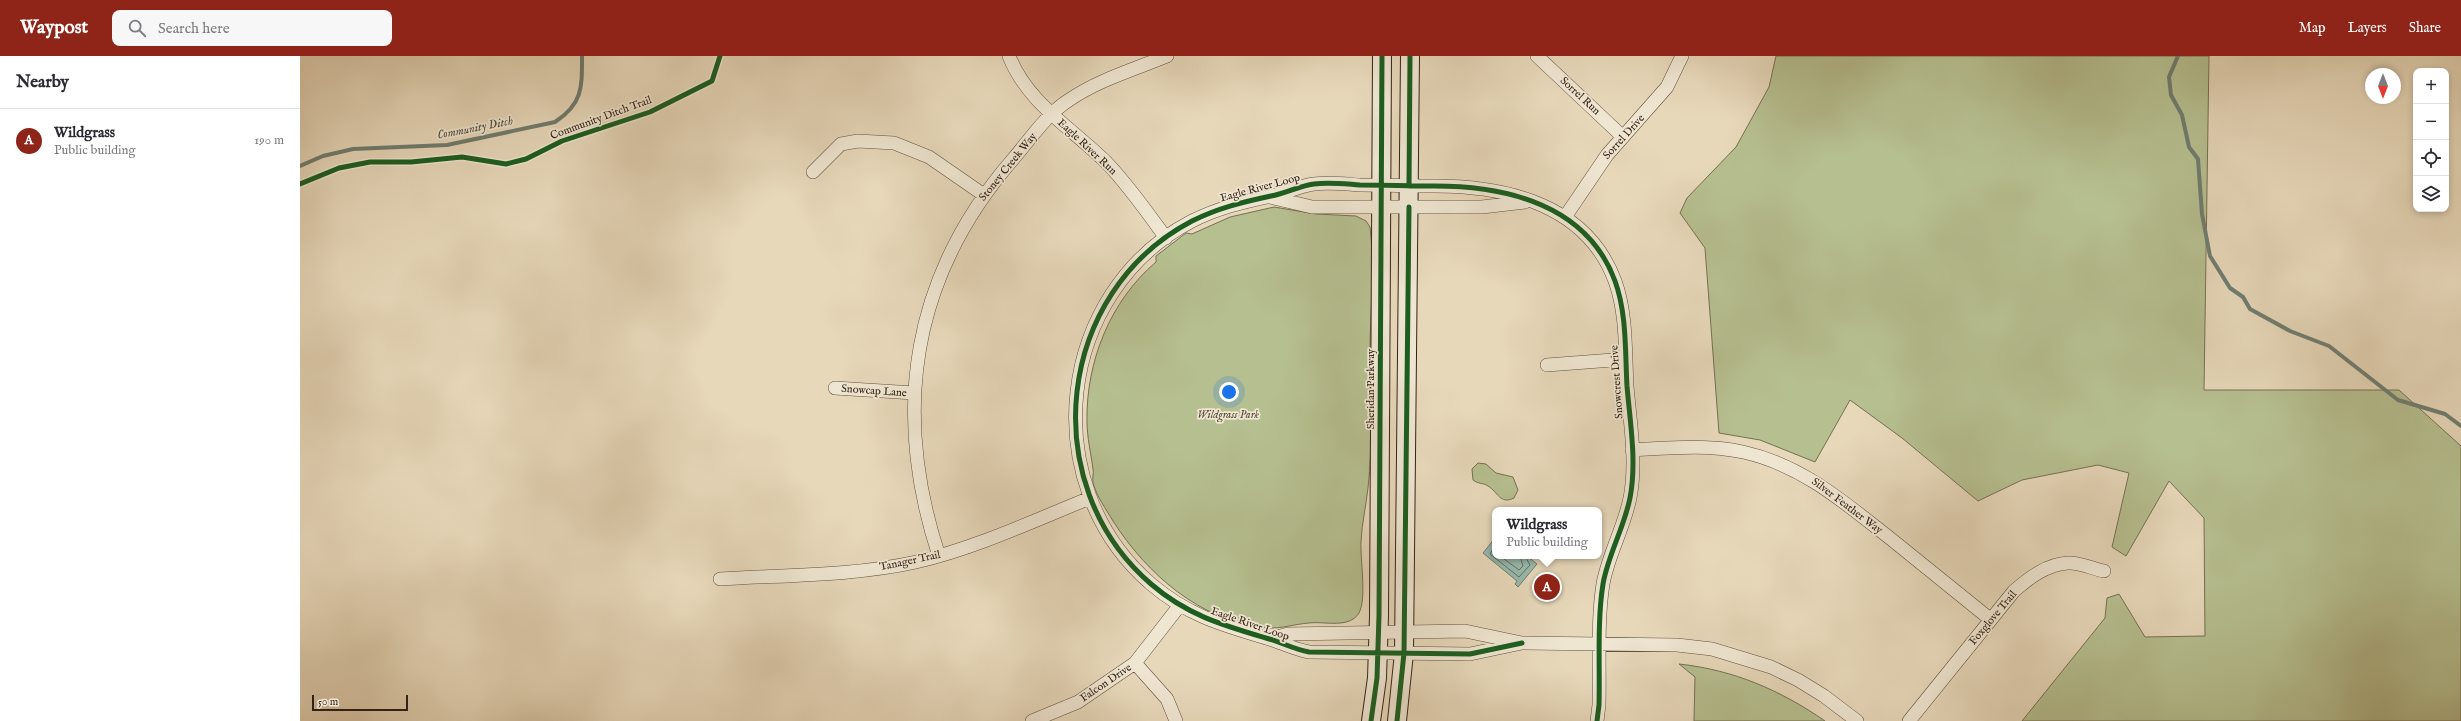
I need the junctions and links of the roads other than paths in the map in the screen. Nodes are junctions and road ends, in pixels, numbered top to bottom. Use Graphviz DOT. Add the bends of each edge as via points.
graph roads {
  1 [pos="1009,56"];
  2 [pos="1167,56"];
  3 [pos="1382,56"];
  4 [pos="1410,56"];
  5 [pos="1537,56"];
  6 [pos="1682,56"];
  7 [pos="1052,114"];
  8 [pos="1623,137"];
  9 [pos="813,172"];
  10 [pos="1382,185"];
  11 [pos="1409,186"];
  12 [pos="984,195"];
  13 [pos="1270,196"];
  14 [pos="1531,201"];
  15 [pos="1382,207"];
  16 [pos="1409,207"];
  17 [pos="1565,217"];
  18 [pos="1166,238"];
  19 [pos="1626,359"];
  20 [pos="1547,365"];
  21 [pos="835,388"];
  22 [pos="914,393"];
  23 [pos="1632,450"];
  24 [pos="1090,498"];
  25 [pos="939,556"];
  26 [pos="2104,571"];
  27 [pos="720,579"];
  28 [pos="1180,605"];
  29 [pos="1990,619"];
  30 [pos="1379,633"];
  31 [pos="1405,633"];
  32 [pos="1270,639"];
  33 [pos="1522,643"];
  34 [pos="1600,644"];
  35 [pos="1378,653"];
  36 [pos="1404,653"];
  37 [pos="1135,663"];
  38 [pos="1032,721"];
  39 [pos="1176,721"];
  40 [pos="1371,721"];
  41 [pos="1397,721"];
  42 [pos="1597,721"];
  43 [pos="1856,721"];
  44 [pos="1909,721"];
  1 -- 7 [label="street, Eagle River Run" via="1022,83"];
  2 -- 7 [label="street, Stoney Creek Way" via="1083,91"];
  3 -- 10 [label="main road, Sheridan Parkway"];
  4 -- 11 [label="main road"];
  5 -- 8 [label="street, Sorrel Run"];
  6 -- 8 [label="street, Sorrel Drive" via="1667,87"];
  7 -- 12 [label="street, Stoney Creek Way"];
  7 -- 18 [label="street, Eagle River Run" via="1125,183"];
  8 -- 17 [label="street, Sorrel Drive" via="1606,155"];
  9 -- 12 [label="street" via="841,144 876,141 894,143 924,154"];
  10 -- 11 [label="street, Eagle River Loop"];
  10 -- 13 [label="street, Eagle River Loop" via="1316,183"];
  10 -- 15 [label="main road, Sheridan Parkway"];
  11 -- 14 [label="street, Snowcrest Drive" via="1476,186"];
  11 -- 16 [label="main road"];
  12 -- 22 [label="street, Stoney Creek Way" via="950,253 935,290 918,355"];
  13 -- 15 [label="street, Eagle River Loop" via="1312,207"];
  13 -- 18 [label="street, Eagle River Loop" via="1234,203 1209,213"];
  14 -- 16 [label="street" via="1482,207"];
  14 -- 17 [label="street, Snowcrest Drive"];
  15 -- 16 [label="street, Eagle River Loop"];
  15 -- 30 [label="main road, Sheridan Parkway"];
  16 -- 31 [label="main road"];
  17 -- 19 [label="street, Snowcrest Drive" via="1581,229 1596,246 1611,271 1621,300"];
  18 -- 24 [label="street, Eagle River Loop" via="1145,255 1114,290 1100,314 1083,357 1077,384 1076,438 1079,461"];
  19 -- 20 [label="street"];
  19 -- 23 [label="street, Snowcrest Drive"];
  21 -- 22 [label="street, Snowcap Lane"];
  22 -- 25 [label="street, Stoney Creek Way" via="916,463 922,496"];
  23 -- 29 [label="street, Silver Feather Way" via="1691,446 1720,448 1772,460 1794,470 1839,498"];
  23 -- 34 [label="street, Snowcrest Drive" via="1630,495 1625,519 1605,570"];
  24 -- 25 [label="street, Tanager Trail"];
  24 -- 28 [label="street, Eagle River Loop" via="1102,523 1131,564 1150,584"];
  25 -- 27 [label="street, Tanager Trail" via="878,569"];
  26 -- 29 [label="street, Foxglove Trail" via="2068,563 2047,568 2014,591"];
  28 -- 32 [label="street, Eagle River Loop" via="1209,621"];
  28 -- 37 [label="street, Falcon Drive"];
  29 -- 44 [label="street, Foxglove Trail"];
  30 -- 31 [label="street, Eagle River Loop"];
  30 -- 32 [label="street, Eagle River Loop" via="1288,634"];
  30 -- 35 [label="main road, Sheridan Parkway"];
  31 -- 33 [label="street, Eagle River Loop" via="1465,631"];
  31 -- 36 [label="main road"];
  32 -- 35 [label="street, Eagle River Loop" via="1290,648 1308,652"];
  33 -- 34 [label="street"];
  33 -- 36 [label="street, Eagle River Loop" via="1470,654"];
  34 -- 42 [label="street, Snowcrest Drive"];
  34 -- 43 [label="street" via="1677,645 1712,649 1742,657 1798,680"];
  35 -- 36 [label="street, Eagle River Loop"];
  35 -- 40 [label="main road, Sheridan Parkway"];
  36 -- 41 [label="main road"];
  37 -- 38 [label="street, Falcon Drive" via="1078,702"];
  37 -- 39 [label="street" via="1167,700"];
}
